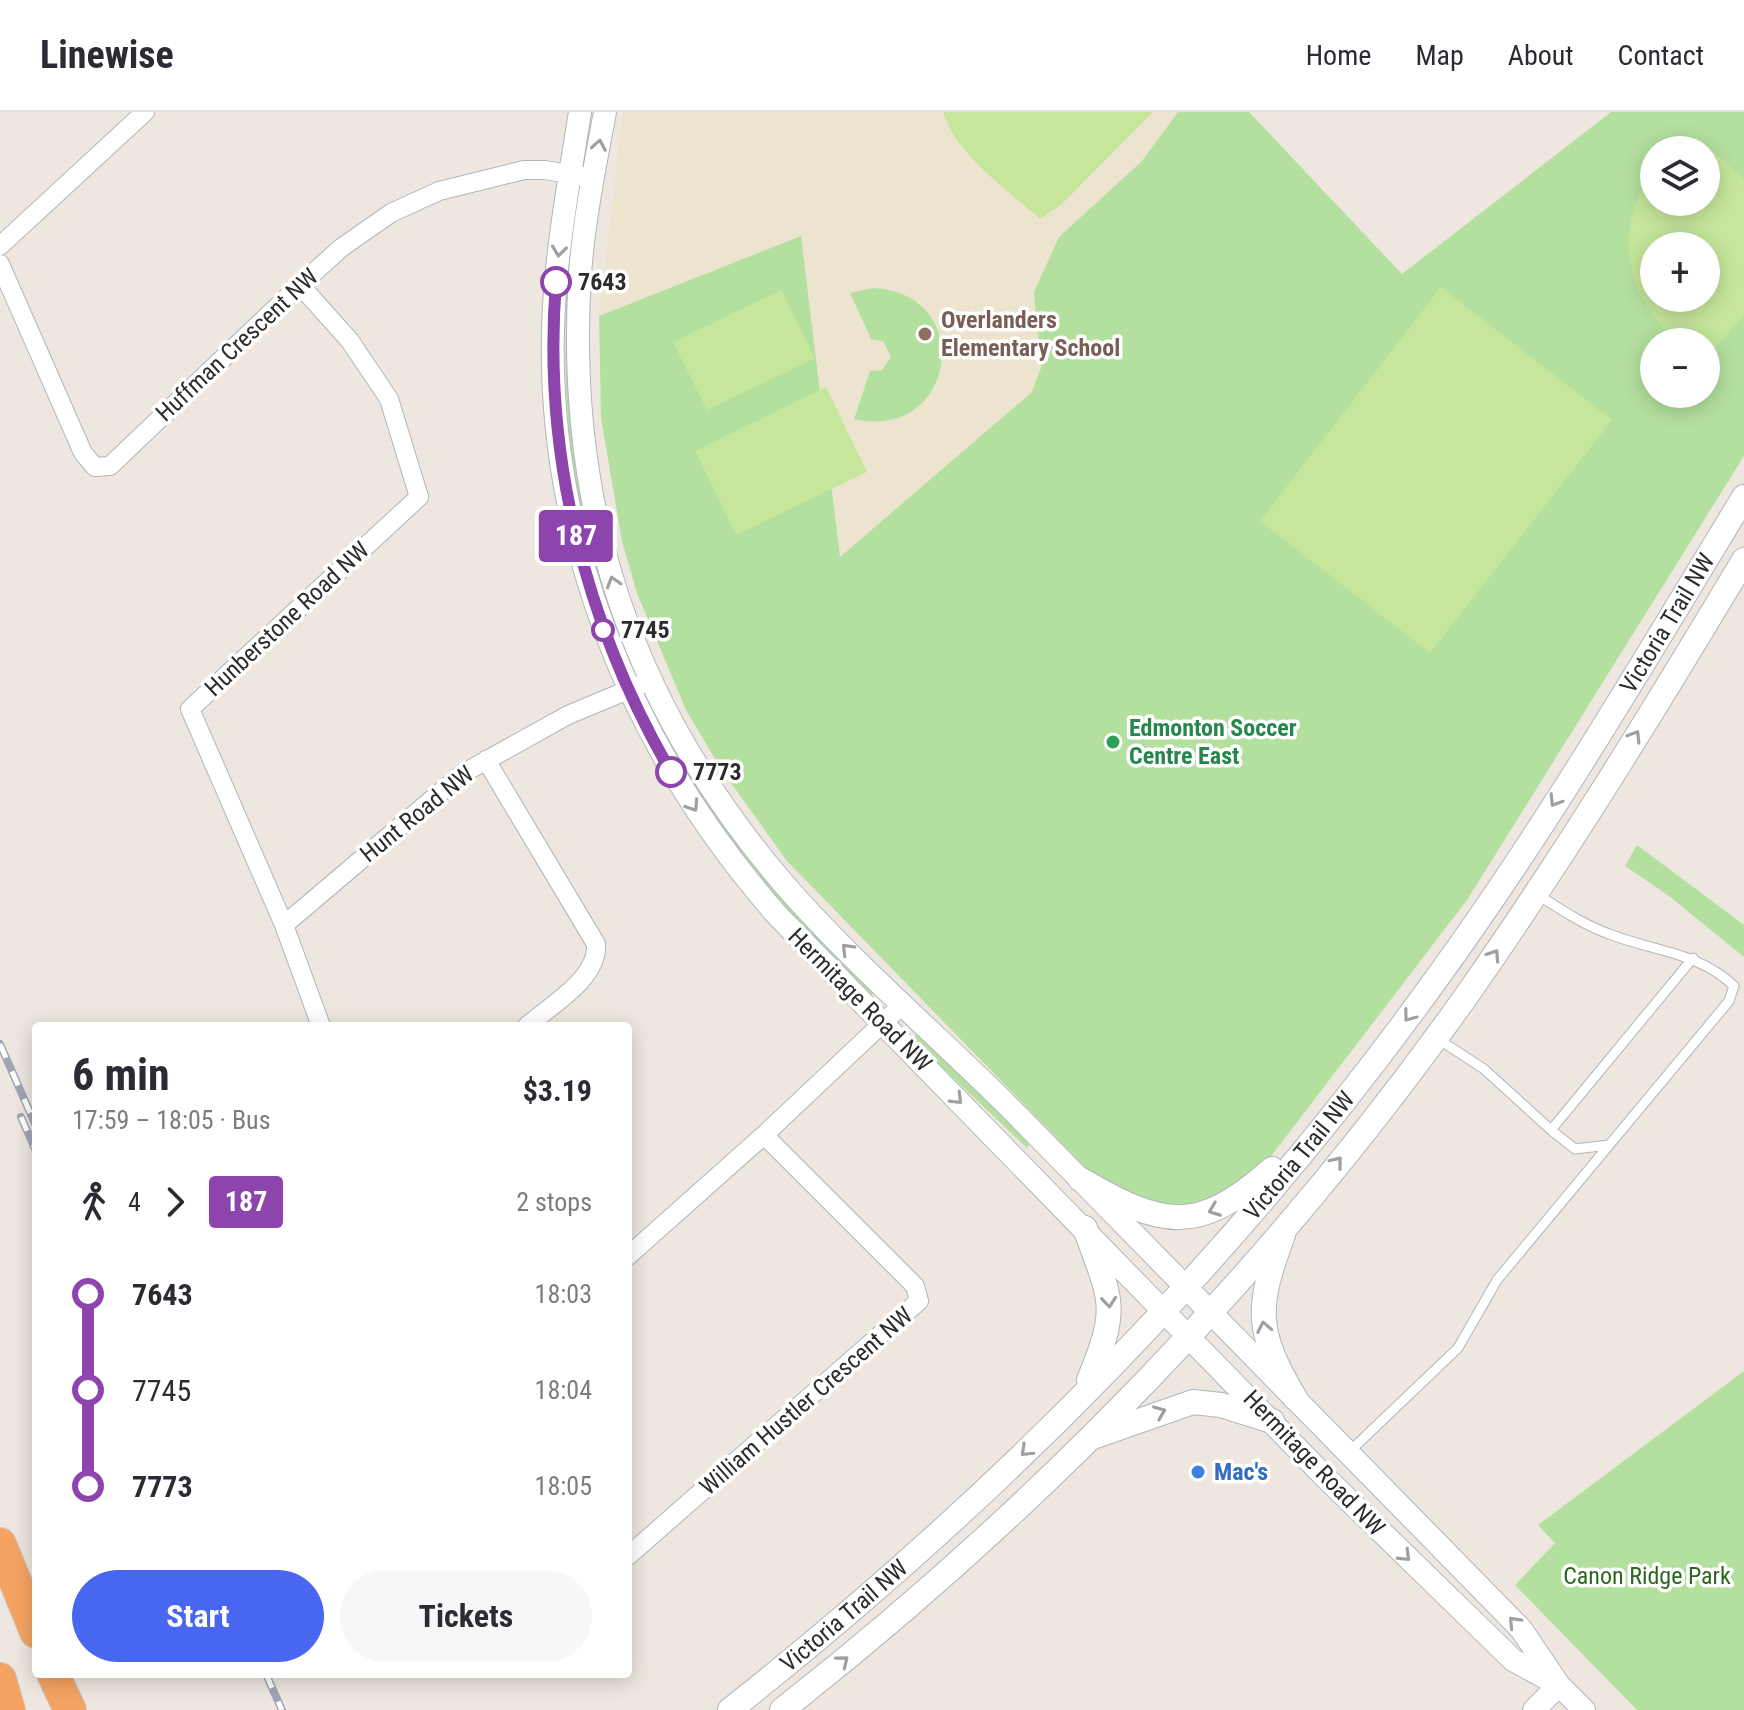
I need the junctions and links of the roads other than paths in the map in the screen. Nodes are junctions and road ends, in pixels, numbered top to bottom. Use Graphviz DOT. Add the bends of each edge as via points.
graph roads {
  1 [pos="145,112"];
  2 [pos="580,112"];
  3 [pos="605,112"];
  4 [pos="570,174"];
  5 [pos="593,178"];
  6 [pos="0,246"];
  7 [pos="0,264"];
  8 [pos="300,285"];
  9 [pos="1744,497"];
  10 [pos="1744,560"];
  11 [pos="639,685"];
  12 [pos="486,760"];
  13 [pos="1510,874"];
  14 [pos="1536,894"];
  15 [pos="284,925"];
  16 [pos="1693,958"];
  17 [pos="902,1005"];
  18 [pos="320,1022"];
  19 [pos="532,1022"];
  20 [pos="883,1023"];
  21 [pos="1435,1038"];
  22 [pos="1338,1108"];
  23 [pos="1551,1130"];
  24 [pos="764,1135"];
  25 [pos="1610,1145"];
  26 [pos="1080,1179"];
  27 [pos="1288,1222"];
  28 [pos="1085,1228"];
  29 [pos="632,1252"];
  30 [pos="1186,1288"];
  31 [pos="1209,1310"];
  32 [pos="1164,1311"];
  33 [pos="1187,1334"];
  34 [pos="1082,1397"];
  35 [pos="1295,1398"];
  36 [pos="1272,1421"];
  37 [pos="1087,1439"];
  38 [pos="1347,1453"];
  39 [pos="0,1544"];
  40 [pos="632,1552"];
  41 [pos="32,1622"];
  42 [pos="55,1678"];
  43 [pos="0,1679"];
  44 [pos="1559,1685"];
  45 [pos="9,1710"];
  46 [pos="70,1710"];
  47 [pos="730,1710"];
  48 [pos="782,1710"];
  49 [pos="1534,1710"];
  50 [pos="1584,1710"];
  1 -- 6 [label="street"];
  2 -- 4 [label="street, Hermitage Road NW"];
  5 -- 3 [label="street, Hermitage Road NW, one-way"];
  4 -- 5 [label="street, Huffman Crescent NW"];
  4 -- 8 [label="street, Huffman Crescent NW" via="524,170 439,191 391,213"];
  4 -- 11 [label="street, Hermitage Road NW, one-way" via="554,308 559,444 590,592 610,649"];
  11 -- 5 [label="street, Hermitage Road NW, one-way" via="585,448 578,315"];
  7 -- 8 [label="street, Huffman Crescent NW" via="83,453 95,467 110,466"];
  8 -- 15 [label="street, Hunberstone Road NW" via="350,341 389,399 419,497 190,709"];
  9 -- 13 [label="main road, Victoria Trail NW, one-way"];
  14 -- 10 [label="main road, Victoria Trail NW, one-way"];
  11 -- 12 [label="street, Hunt Road NW" via="568,715"];
  17 -- 11 [label="street, Hermitage Road NW, one-way" via="760,856"];
  11 -- 20 [label="street, Hermitage Road NW, one-way" via="662,757 723,850 778,916"];
  12 -- 15 [label="street, Hunt Road NW" via="462,774"];
  12 -- 19 [label="street" via="596,944 597,960 587,975"];
  13 -- 14 [label="main road"];
  13 -- 22 [label="main road, Victoria Trail NW, one-way"];
  14 -- 16 [label="lane" via="1607,933"];
  21 -- 14 [label="main road, Victoria Trail NW, one-way"];
  15 -- 18 [label="street, Hunberstone Road NW"];
  16 -- 23 [label="lane"];
  16 -- 25 [label="lane" via="1734,986 1729,1001"];
  17 -- 20 [label="street"];
  17 -- 26 [label="street, Hermitage Road NW"];
  20 -- 24 [label="street"];
  20 -- 28 [label="street, Hermitage Road NW, one-way"];
  21 -- 23 [label="lane" via="1484,1069"];
  27 -- 21 [label="main road, Victoria Trail NW, one-way"];
  22 -- 26 [label="main road, one-way" via="1243,1194 1209,1213 1177,1218 1145,1213"];
  22 -- 30 [label="main road, Victoria Trail NW"];
  23 -- 25 [label="lane" via="1575,1149"];
  24 -- 29 [label="street"];
  24 -- 40 [label="street, William Hustler Crescent NW" via="915,1286 919,1301"];
  25 -- 38 [label="lane" via="1497,1280 1458,1348"];
  26 -- 30 [label="street, Hermitage Road NW"];
  27 -- 31 [label="main road, Victoria Trail NW"];
  35 -- 27 [label="main road, one-way" via="1274,1362 1262,1315 1264,1285"];
  28 -- 32 [label="street, Hermitage Road NW"];
  28 -- 34 [label="main road, one-way" via="1108,1290 1110,1322"];
  30 -- 31 [label="street, Hermitage Road NW"];
  30 -- 32 [label="main road, Victoria Trail NW"];
  31 -- 33 [label="main road, Victoria Trail NW"];
  31 -- 35 [label="street, Hermitage Road NW"];
  32 -- 33 [label="street, Hermitage Road NW"];
  32 -- 34 [label="main road, Victoria Trail NW"];
  33 -- 36 [label="street, Hermitage Road NW"];
  33 -- 37 [label="main road, Victoria Trail NW"];
  34 -- 47 [label="main road, Victoria Trail NW, one-way" via="881,1587"];
  35 -- 38 [label="street, Hermitage Road NW"];
  37 -- 36 [label="main road, one-way" via="1193,1402"];
  36 -- 44 [label="street, Hermitage Road NW, one-way" via="1513,1660"];
  48 -- 37 [label="main road, Victoria Trail NW, one-way" via="929,1588"];
  44 -- 38 [label="street, Hermitage Road NW, one-way" via="1521,1629"];
  39 -- 41 [label="highway"];
  42 -- 46 [label="highway"];
  43 -- 45 [label="highway"];
  44 -- 49 [label="street"];
  44 -- 50 [label="street, Hermitage Road NW"];
}
